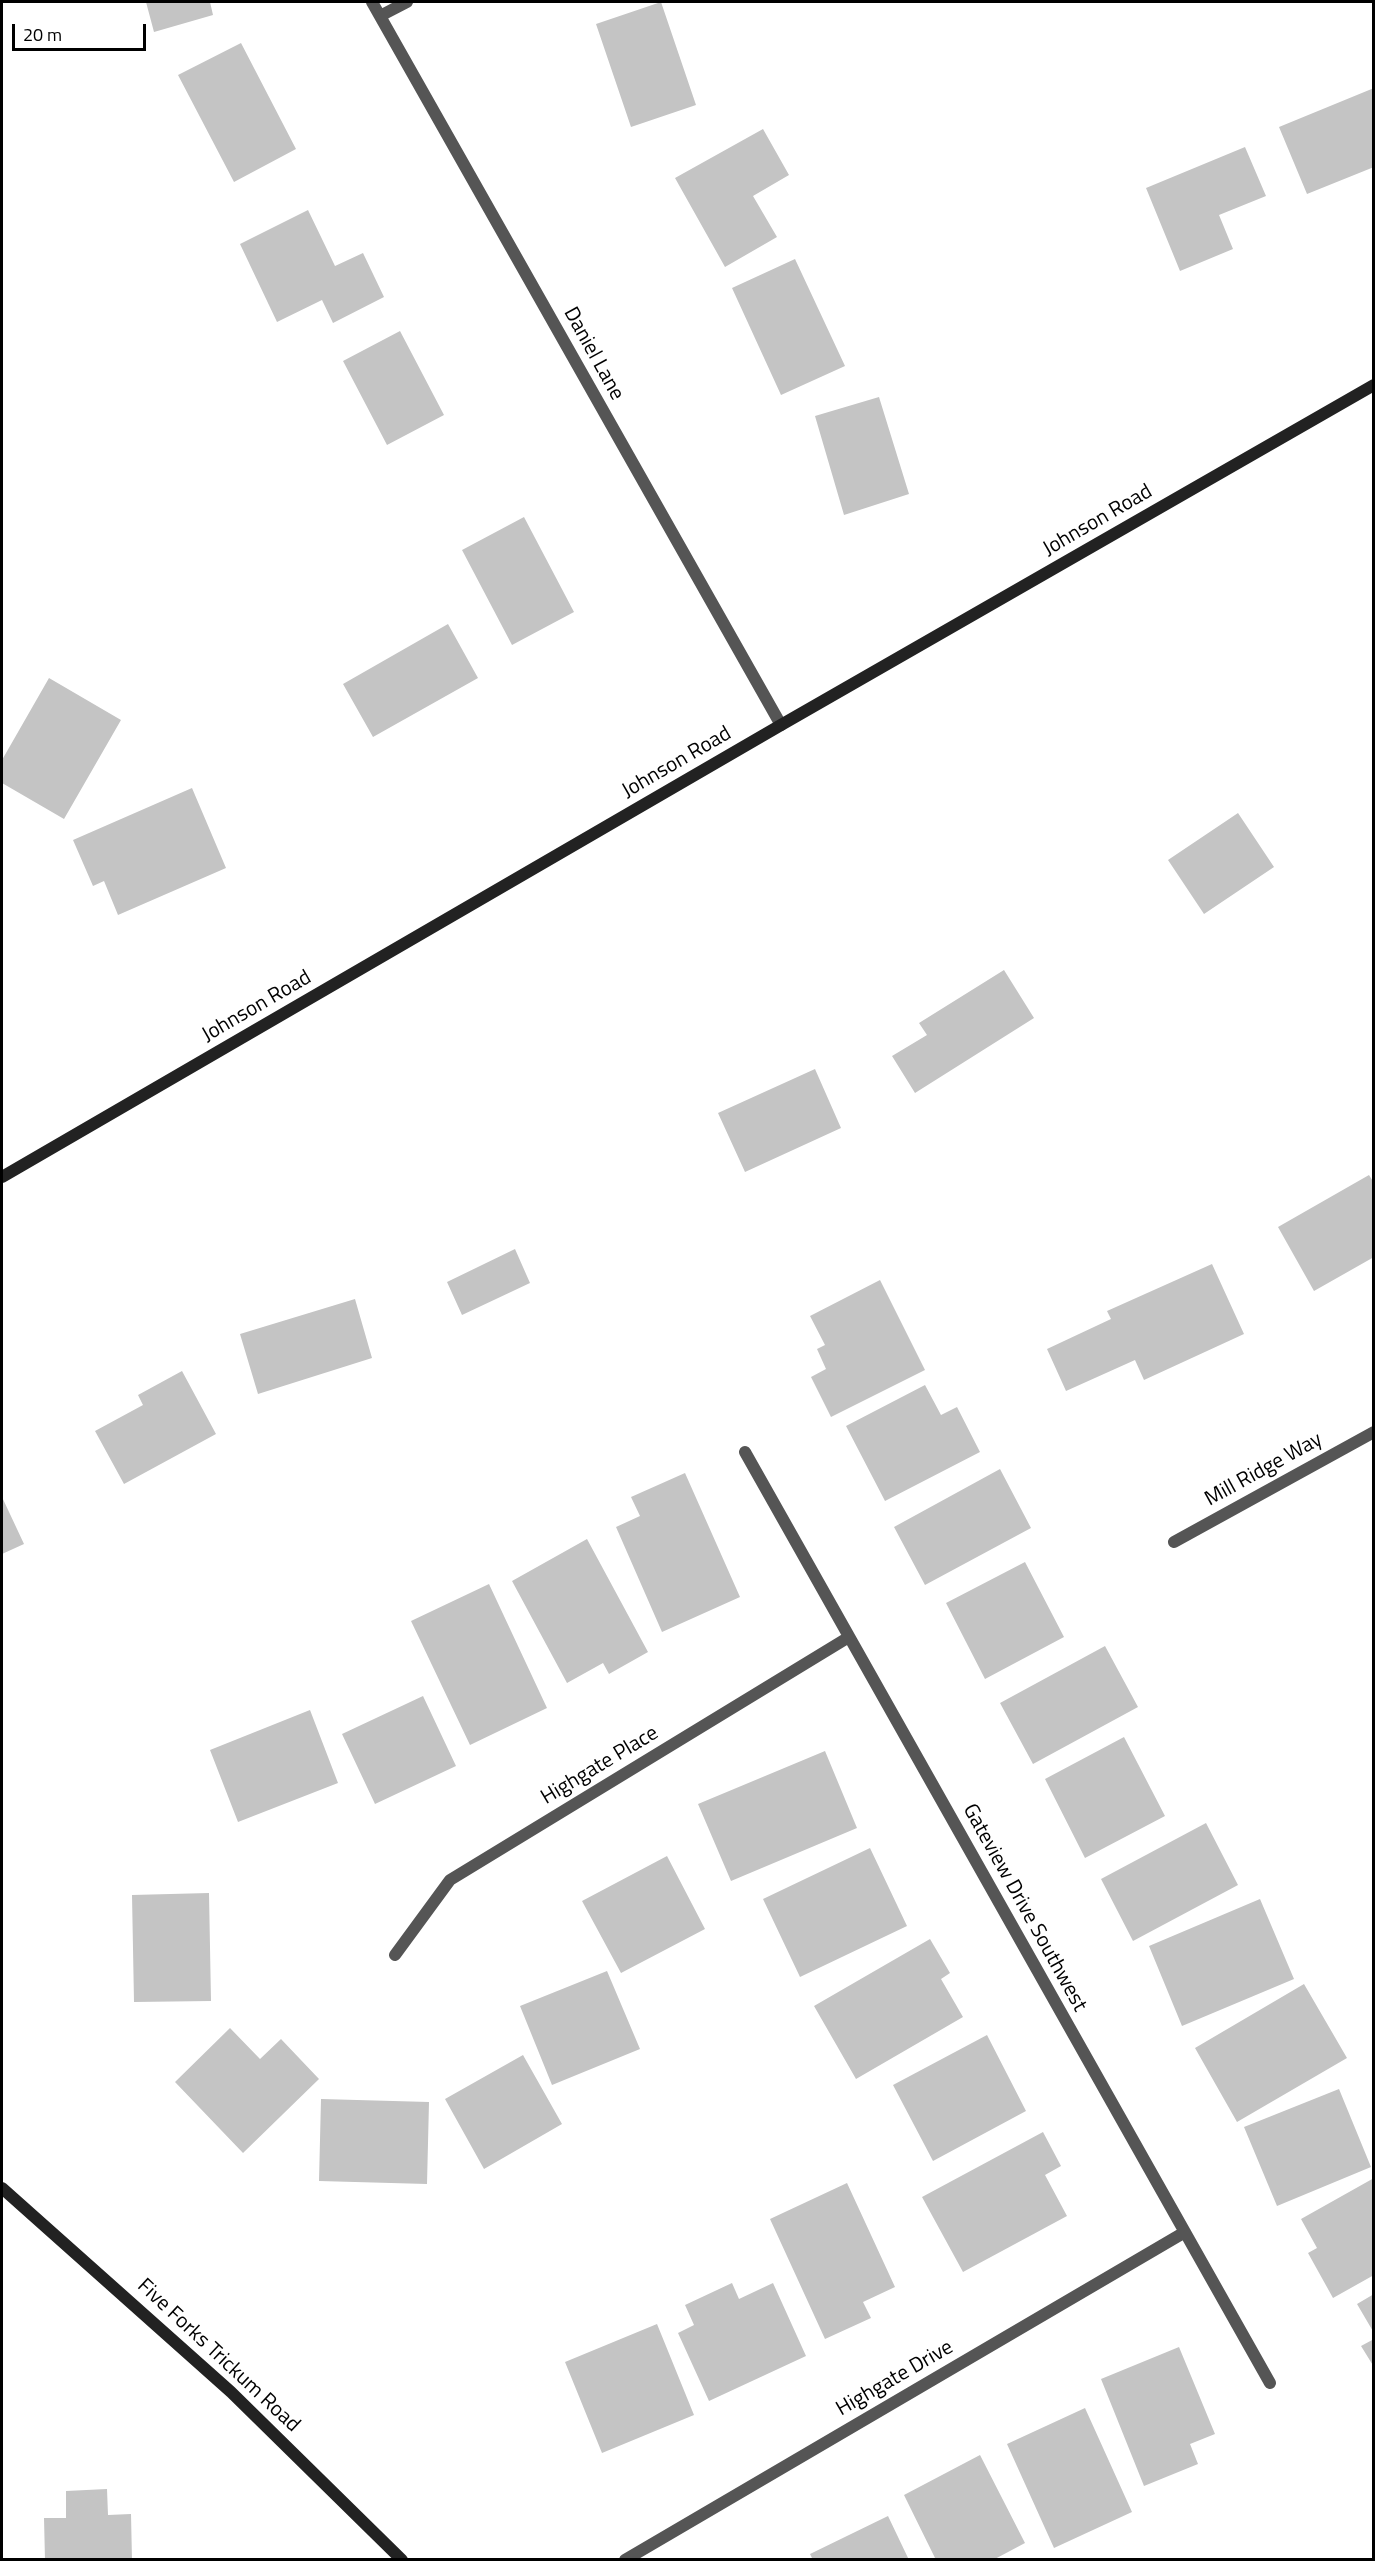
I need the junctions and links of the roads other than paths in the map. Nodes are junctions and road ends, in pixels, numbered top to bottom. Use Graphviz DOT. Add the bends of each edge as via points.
graph roads {
  1 [pos="372,2"];
  2 [pos="407,2"];
  3 [pos="380,16"];
  4 [pos="1374,385"];
  5 [pos="781,725"];
  6 [pos="2,1177"];
  7 [pos="1374,1432"];
  8 [pos="745,1452"];
  9 [pos="1173,1542"];
  10 [pos="849,1637"];
  11 [pos="395,1955"];
  12 [pos="2,2188"];
  13 [pos="1185,2232"];
  14 [pos="1270,2383"];
  15 [pos="402,2559"];
  16 [pos="625,2559"];
  1 -- 3 [label="street, Daniel Lane"];
  2 -- 3 [label="street"];
  3 -- 5 [label="street, Daniel Lane"];
  4 -- 5 [label="street, Johnson Road"];
  5 -- 6 [label="street, Johnson Road"];
  7 -- 9 [label="street, Mill Ridge Way"];
  8 -- 10 [label="street, Gateview Drive Southwest"];
  10 -- 11 [label="street, Highgate Place" via="450,1880"];
  10 -- 13 [label="street, Gateview Drive Southwest"];
  12 -- 15 [label="street, Five Forks Trickum Road" via="231,2392"];
  13 -- 14 [label="street, Gateview Drive Southwest"];
  13 -- 16 [label="street, Highgate Drive"];
}
